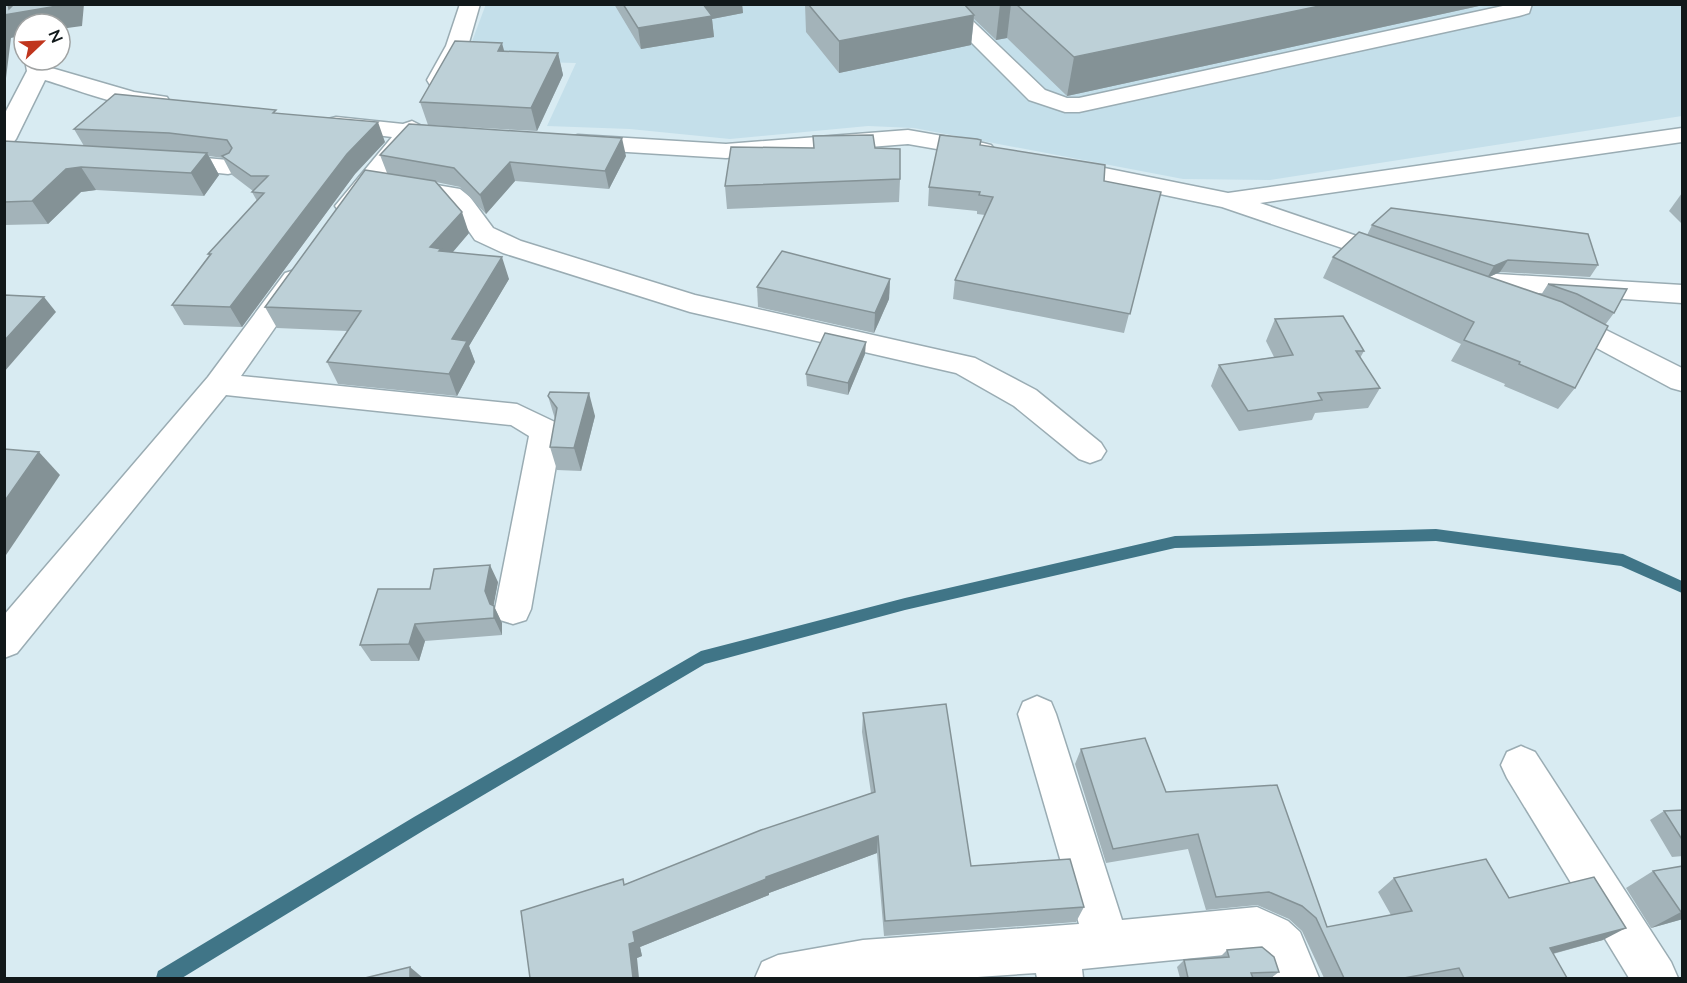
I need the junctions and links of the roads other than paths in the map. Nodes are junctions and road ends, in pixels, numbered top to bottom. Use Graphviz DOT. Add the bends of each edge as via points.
graph roads {
  1 [pos="470,4"];
  2 [pos="943,4"];
  3 [pos="1522,4"];
  4 [pos="35,72"];
  5 [pos="57,72"];
  6 [pos="178,104"];
  7 [pos="316,121"];
  8 [pos="409,133"];
  9 [pos="1683,135"];
  10 [pos="468,136"];
  11 [pos="550,141"];
  12 [pos="8,150"];
  13 [pos="1005,155"];
  14 [pos="145,161"];
  15 [pos="1040,162"];
  16 [pos="228,167"];
  17 [pos="366,180"];
  18 [pos="1228,201"];
  19 [pos="333,226"];
  20 [pos="313,254"];
  21 [pos="1437,273"];
  22 [pos="1683,294"];
  23 [pos="1683,381"];
  24 [pos="219,384"];
  25 [pos="1090,451"];
  26 [pos="513,609"];
  27 [pos="4,642"];
  28 [pos="1037,714"];
  29 [pos="1521,765"];
  30 [pos="1107,943"];
  31 [pos="1058,964"];
  32 [pos="778,978"];
  33 [pos="1296,978"];
  34 [pos="1655,978"];
  1 -- 8 [label="street" via="457,45"];
  2 -- 3 [label="street" via="1037,95 1065,105 1079,105 1519,10"];
  4 -- 12 [label="street"];
  5 -- 6 [label="street" via="132,99"];
  7 -- 8 [label="street"];
  8 -- 10 [label="street"];
  8 -- 17 [label="street"];
  9 -- 18 [label="street"];
  11 -- 13 [label="street" via="726,151 908,137"];
  14 -- 16 [label="street"];
  15 -- 18 [label="street"];
  17 -- 19 [label="street"];
  17 -- 25 [label="street" via="451,194 494,241 690,303 965,364 1025,398"];
  18 -- 21 [label="street"];
  20 -- 24 [label="street"];
  21 -- 22 [label="street"];
  21 -- 23 [label="street" via="1558,315"];
  24 -- 26 [label="street" via="518,416 546,431"];
  24 -- 27 [label="street"];
  28 -- 30 [label="street"];
  29 -- 34 [label="street"];
  30 -- 31 [label="street"];
  30 -- 33 [label="street" via="1257,929 1272,934 1286,948"];
  31 -- 32 [label="street" via="863,963"];
}
